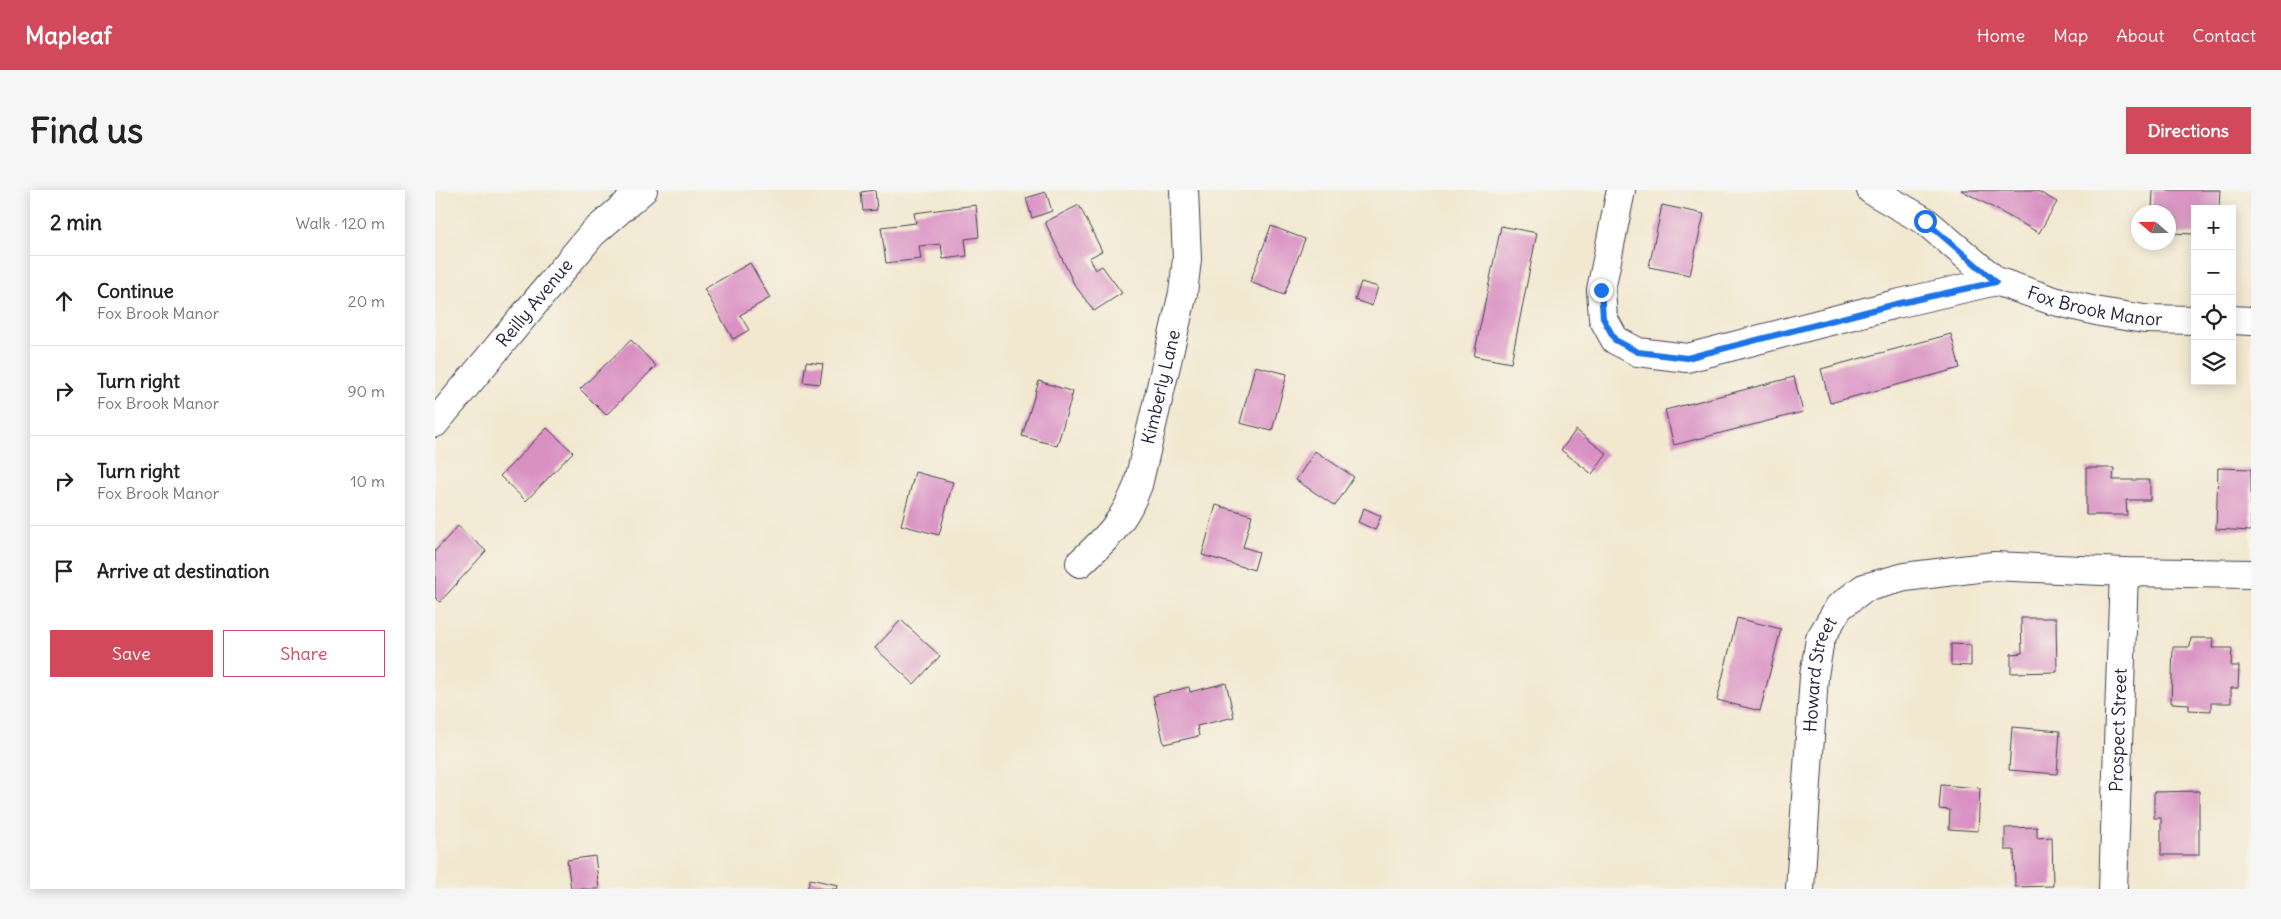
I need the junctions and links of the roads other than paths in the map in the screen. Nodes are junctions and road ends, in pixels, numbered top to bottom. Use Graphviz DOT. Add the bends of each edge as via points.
graph roads {
  1 [pos="643,190"];
  2 [pos="1184,190"];
  3 [pos="1621,190"];
  4 [pos="1871,190"];
  5 [pos="1996,282"];
  6 [pos="2191,320"];
  7 [pos="2236,320"];
  8 [pos="2251,321"];
  9 [pos="435,422"];
  10 [pos="1079,563"];
  11 [pos="2124,572"];
  12 [pos="2251,574"];
  13 [pos="1800,889"];
  14 [pos="2113,889"];
  1 -- 9 [label="street, Reilly Avenue" via="592,234"];
  2 -- 10 [label="street, Kimberly Lane" via="1187,259 1183,293 1138,485 1120,523"];
  3 -- 5 [label="street" via="1601,290 1603,318 1615,340 1638,352 1687,358 1896,304"];
  4 -- 5 [label="street, Fox Brook Manor" via="1925,221"];
  5 -- 6 [label="street, Fox Brook Manor" via="2100,312 2144,319"];
  7 -- 8 [label="street"];
  11 -- 12 [label="street, Howard Street"];
  11 -- 13 [label="street, Howard Street" via="1994,566 1942,571 1864,588 1839,608 1820,639 1814,676"];
  11 -- 14 [label="street, Prospect Street"];
}
